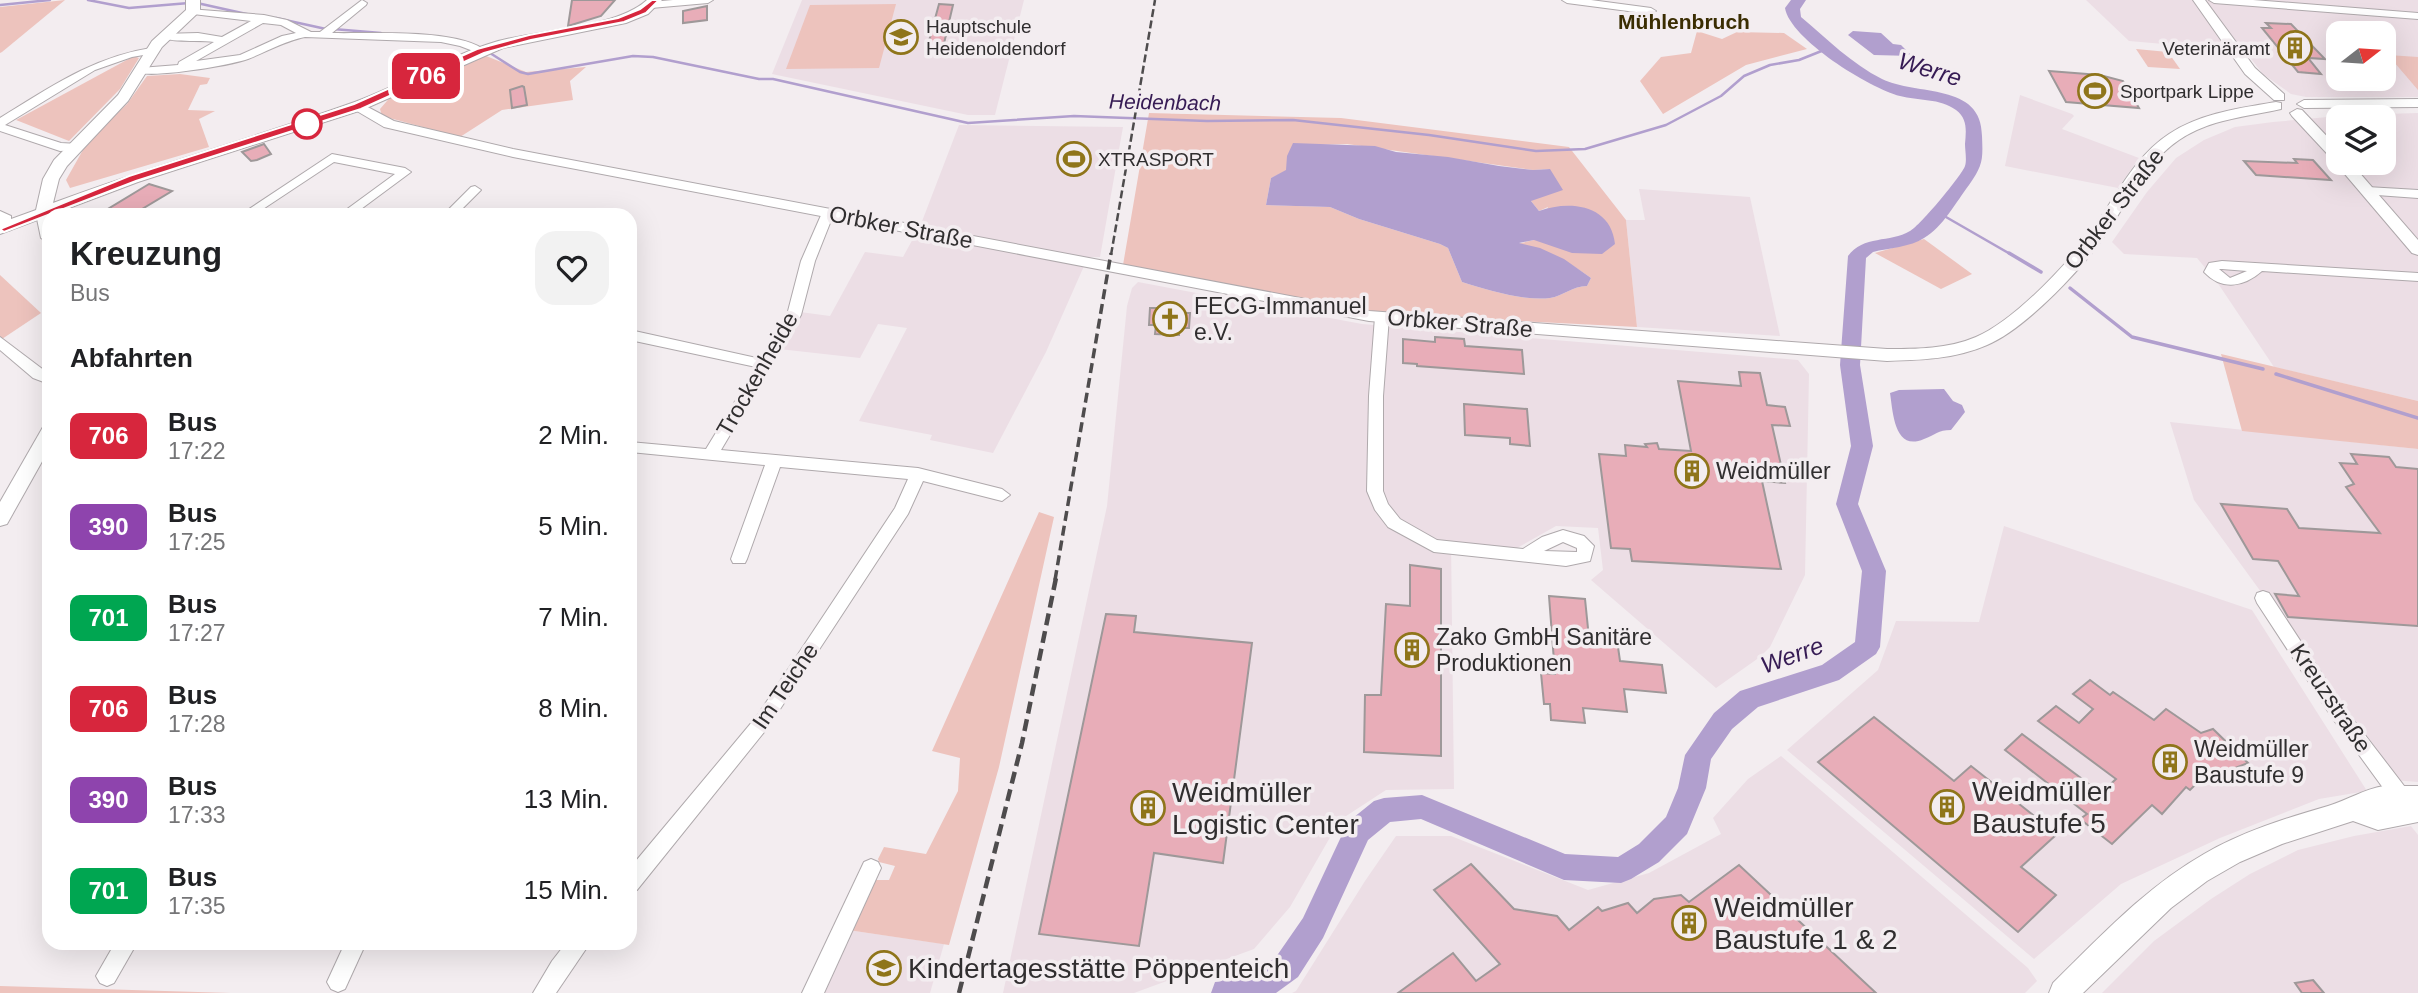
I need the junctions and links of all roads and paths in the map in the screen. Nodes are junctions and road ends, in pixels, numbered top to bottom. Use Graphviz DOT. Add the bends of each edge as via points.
graph roads {
  1 [pos="708,0"];
  2 [pos="1567,0"];
  3 [pos="2199,0"];
  4 [pos="2214,0"];
  5 [pos="653,2"];
  6 [pos="362,3"];
  7 [pos="193,4"];
  8 [pos="1651,10"];
  9 [pos="2418,16"];
  10 [pos="265,17"];
  11 [pos="328,31"];
  12 [pos="306,34"];
  13 [pos="165,36"];
  14 [pos="225,41"];
  15 [pos="151,51"];
  16 [pos="481,51"];
  17 [pos="140,71"];
  18 [pos="169,72"];
  19 [pos="2278,102"];
  20 [pos="2418,103"];
  21 [pos="357,107"];
  22 [pos="2301,109"];
  23 [pos="0,125"];
  24 [pos="2326,141"];
  25 [pos="74,147"];
  26 [pos="2353,175"];
  27 [pos="475,190"];
  28 [pos="2367,191"];
  29 [pos="2418,194"];
  30 [pos="44,208"];
  31 [pos="59,208"];
  32 [pos="257,208"];
  33 [pos="355,208"];
  34 [pos="456,208"];
  35 [pos="828,213"];
  36 [pos="42,214"];
  37 [pos="2,224"];
  38 [pos="2418,250"];
  39 [pos="2259,267"];
  40 [pos="2418,277"];
  41 [pos="1382,317"];
  42 [pos="637,337"];
  43 [pos="0,342"];
  44 [pos="1836,352"];
  45 [pos="764,364"];
  46 [pos="42,376"];
  47 [pos="42,444"];
  48 [pos="637,448"];
  49 [pos="709,455"];
  50 [pos="775,460"];
  51 [pos="918,474"];
  52 [pos="1002,495"];
  53 [pos="0,519"];
  54 [pos="1526,556"];
  55 [pos="739,559"];
  56 [pos="2263,598"];
  57 [pos="2412,802"];
  58 [pos="871,868"];
  59 [pos="637,871"];
  60 [pos="123,950"];
  61 [pos="353,950"];
  62 [pos="574,950"];
  63 [pos="107,976"];
  64 [pos="338,982"];
  65 [pos="544,993"];
  66 [pos="813,993"];
  67 [pos="2063,993"];
  1 -- 5 [label="street"];
  2 -- 8 [label="street"];
  3 -- 19 [label="street"];
  4 -- 9 [label="street"];
  5 -- 16 [label="main road" via="621,20"];
  6 -- 11 [label="street"];
  7 -- 10 [label="street"];
  7 -- 13 [label="main road"];
  10 -- 12 [label="street"];
  10 -- 14 [label="street"];
  11 -- 12 [label="street"];
  11 -- 16 [label="street" via="418,35"];
  12 -- 18 [label="street" via="243,57"];
  13 -- 14 [label="street"];
  13 -- 15 [label="main road"];
  14 -- 18 [label="street"];
  15 -- 17 [label="main road"];
  15 -- 23 [label="street" via="126,54 94,67"];
  16 -- 21 [label="main road"];
  17 -- 18 [label="street"];
  17 -- 25 [label="main road" via="122,99"];
  19 -- 22 [label="street"];
  19 -- 44 [label="street, Orbker Straße" via="2209,121 2162,145 2081,257 1984,341 1920,355"];
  20 -- 22 [label="street"];
  21 -- 31 [label="main road" via="132,179"];
  21 -- 35 [label="street, Orbker Straße" via="389,124 513,153"];
  22 -- 24 [label="street"];
  23 -- 25 [label="street" via="61,147"];
  25 -- 30 [label="main road" via="48,186"];
  26 -- 28 [label="street"];
  27 -- 34 [label="street"];
  28 -- 29 [label="street"];
  28 -- 38 [label="street"];
  32 -- 33 [label="street" via="332,158 405,172"];
  35 -- 41 [label="street, Orbker Straße"];
  35 -- 45 [label="street, Trockenheide" via="808,261 794,315"];
  36 -- 37 [label="main road"];
  39 -- 40 [label="street"];
  41 -- 44 [label="street, Orbker Straße"];
  41 -- 54 [label="street" via="1375,465 1375,492 1381,506 1405,532 1434,546"];
  42 -- 45 [label="street"];
  43 -- 46 [label="street"];
  45 -- 49 [label="street, Trockenheide"];
  47 -- 53 [label="street"];
  48 -- 49 [label="street"];
  49 -- 50 [label="street"];
  50 -- 51 [label="street"];
  50 -- 55 [label="street"];
  51 -- 52 [label="street"];
  51 -- 59 [label="street, Im Teiche" via="902,510 763,721"];
  56 -- 57 [label="street, Kreuzstraße" via="2346,724"];
  57 -- 67 [label="main road" via="2378,818 2355,810 2298,826 2227,856 2143,914"];
  58 -- 66 [label="street"];
  60 -- 63 [label="street"];
  61 -- 64 [label="street"];
  62 -- 65 [label="street"];
}
